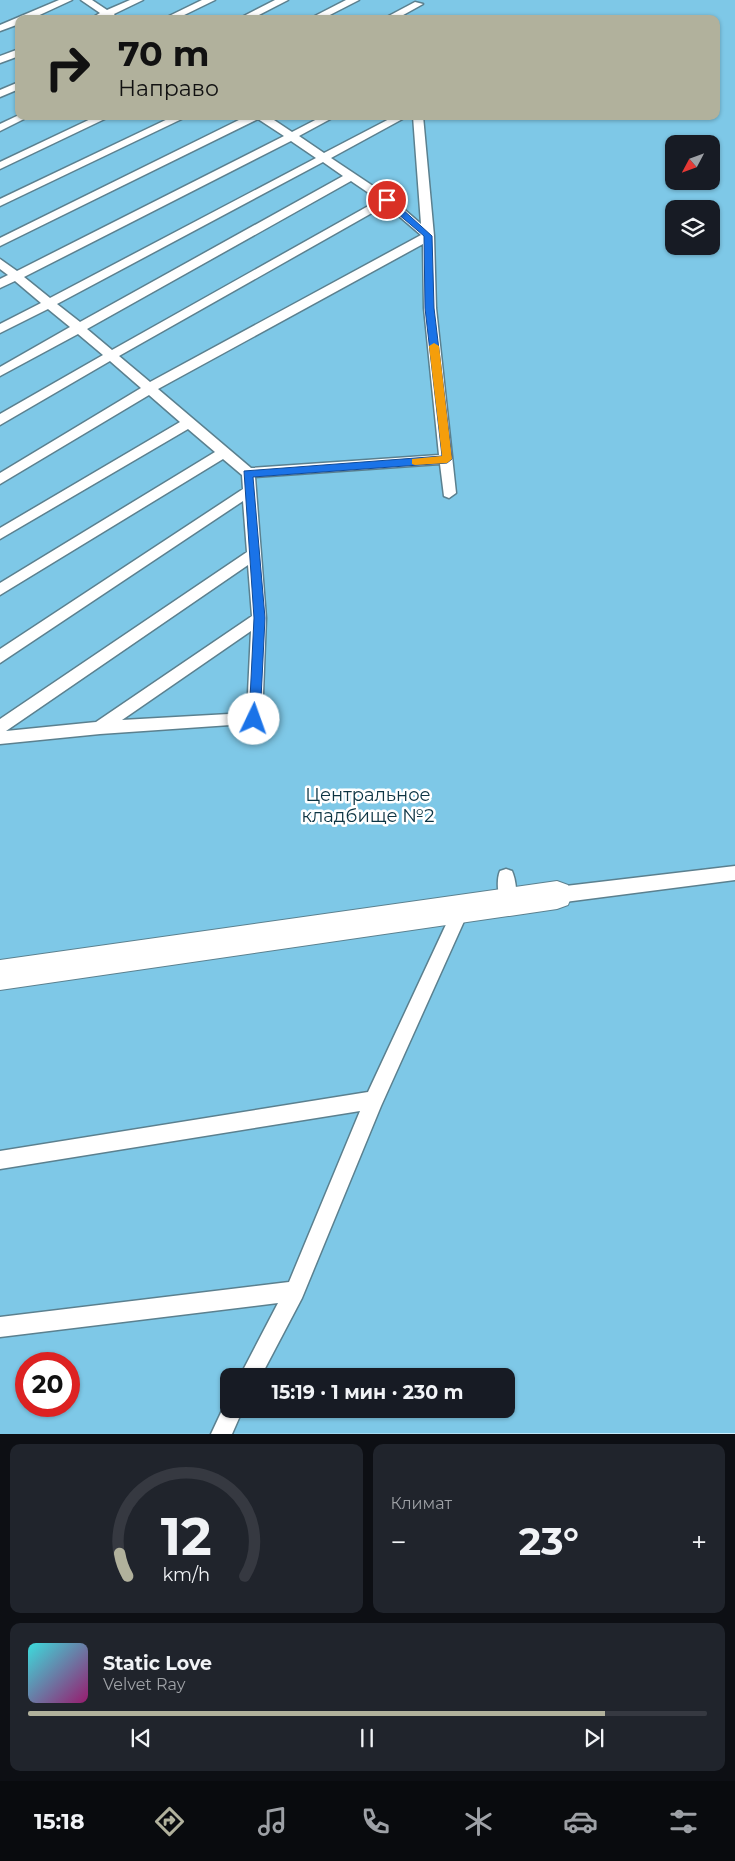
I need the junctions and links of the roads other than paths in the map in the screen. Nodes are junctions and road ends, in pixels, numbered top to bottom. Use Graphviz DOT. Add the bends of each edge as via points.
graph roads {
  1 [pos="68,0"];
  2 [pos="86,0"];
  3 [pos="138,0"];
  4 [pos="210,0"];
  5 [pos="283,0"];
  6 [pos="354,0"];
  7 [pos="418,2"];
  8 [pos="32,15"];
  9 [pos="108,15"];
  10 [pos="112,15"];
  11 [pos="177,15"];
  12 [pos="251,15"];
  13 [pos="322,15"];
  14 [pos="395,15"];
  15 [pos="418,15"];
  16 [pos="15,22"];
  17 [pos="0,28"];
  18 [pos="15,54"];
  19 [pos="0,60"];
  20 [pos="15,87"];
  21 [pos="0,94"];
  22 [pos="17,120"];
  23 [pos="98,120"];
  24 [pos="175,120"];
  25 [pos="248,120"];
  26 [pos="267,120"];
  27 [pos="323,120"];
  28 [pos="395,120"];
  29 [pos="418,120"];
  30 [pos="0,128"];
  31 [pos="292,136"];
  32 [pos="324,158"];
  33 [pos="0,166"];
  34 [pos="352,176"];
  35 [pos="387,200"];
  36 [pos="0,203"];
  37 [pos="428,236"];
  38 [pos="0,242"];
  39 [pos="0,263"];
  40 [pos="16,276"];
  41 [pos="0,284"];
  42 [pos="48,303"];
  43 [pos="80,328"];
  44 [pos="0,329"];
  45 [pos="110,356"];
  46 [pos="0,372"];
  47 [pos="150,388"];
  48 [pos="0,420"];
  49 [pos="189,422"];
  50 [pos="224,452"];
  51 [pos="447,459"];
  52 [pos="248,473"];
  53 [pos="0,479"];
  54 [pos="249,491"];
  55 [pos="449,493"];
  56 [pos="0,534"];
  57 [pos="254,554"];
  58 [pos="0,590"];
  59 [pos="259,618"];
  60 [pos="0,656"];
  61 [pos="0,727"];
  62 [pos="100,728"];
  63 [pos="0,738"];
  64 [pos="735,874"];
  65 [pos="557,895"];
  66 [pos="462,908"];
  67 [pos="0,975"];
  68 [pos="374,1100"];
  69 [pos="0,1160"];
  70 [pos="295,1291"];
  71 [pos="0,1327"];
  72 [pos="254,1368"];
  73 [pos="229,1418"];
  74 [pos="221,1434"];
  1 -- 8 [label="lane"];
  2 -- 9 [label="lane"];
  3 -- 10 [label="lane"];
  4 -- 11 [label="lane"];
  5 -- 12 [label="lane"];
  6 -- 13 [label="lane"];
  7 -- 14 [label="lane"];
  7 -- 15 [label="lane"];
  16 -- 17 [label="lane"];
  18 -- 19 [label="lane"];
  20 -- 21 [label="lane"];
  22 -- 30 [label="lane"];
  23 -- 33 [label="lane"];
  24 -- 36 [label="lane"];
  25 -- 38 [label="lane"];
  26 -- 31 [label="lane"];
  27 -- 31 [label="lane"];
  28 -- 32 [label="lane"];
  29 -- 37 [label="lane"];
  31 -- 32 [label="lane"];
  31 -- 40 [label="lane"];
  32 -- 34 [label="lane"];
  32 -- 42 [label="lane"];
  34 -- 35 [label="lane"];
  34 -- 43 [label="lane"];
  35 -- 37 [label="lane"];
  35 -- 45 [label="lane"];
  37 -- 47 [label="lane"];
  37 -- 51 [label="lane" via="430,308"];
  39 -- 40 [label="lane"];
  40 -- 41 [label="lane"];
  40 -- 42 [label="lane"];
  42 -- 43 [label="lane"];
  42 -- 44 [label="lane"];
  43 -- 45 [label="lane"];
  43 -- 46 [label="lane"];
  45 -- 47 [label="lane"];
  45 -- 48 [label="lane"];
  47 -- 49 [label="lane"];
  47 -- 53 [label="lane"];
  49 -- 50 [label="lane"];
  49 -- 56 [label="lane"];
  50 -- 52 [label="lane"];
  50 -- 58 [label="lane"];
  51 -- 52 [label="lane"];
  51 -- 55 [label="lane"];
  52 -- 54 [label="lane"];
  54 -- 57 [label="lane"];
  54 -- 60 [label="lane"];
  57 -- 59 [label="lane"];
  57 -- 61 [label="lane"];
  59 -- 62 [label="lane"];
  59 -- 62 [label="lane" via="254,719"];
  62 -- 63 [label="lane"];
  64 -- 65 [label="lane"];
  65 -- 66 [label="street" via="507,889"];
  66 -- 67 [label="street"];
  66 -- 68 [label="lane"];
  68 -- 69 [label="lane"];
  68 -- 70 [label="lane"];
  70 -- 71 [label="lane"];
  70 -- 72 [label="lane"];
  73 -- 74 [label="lane"];
}
